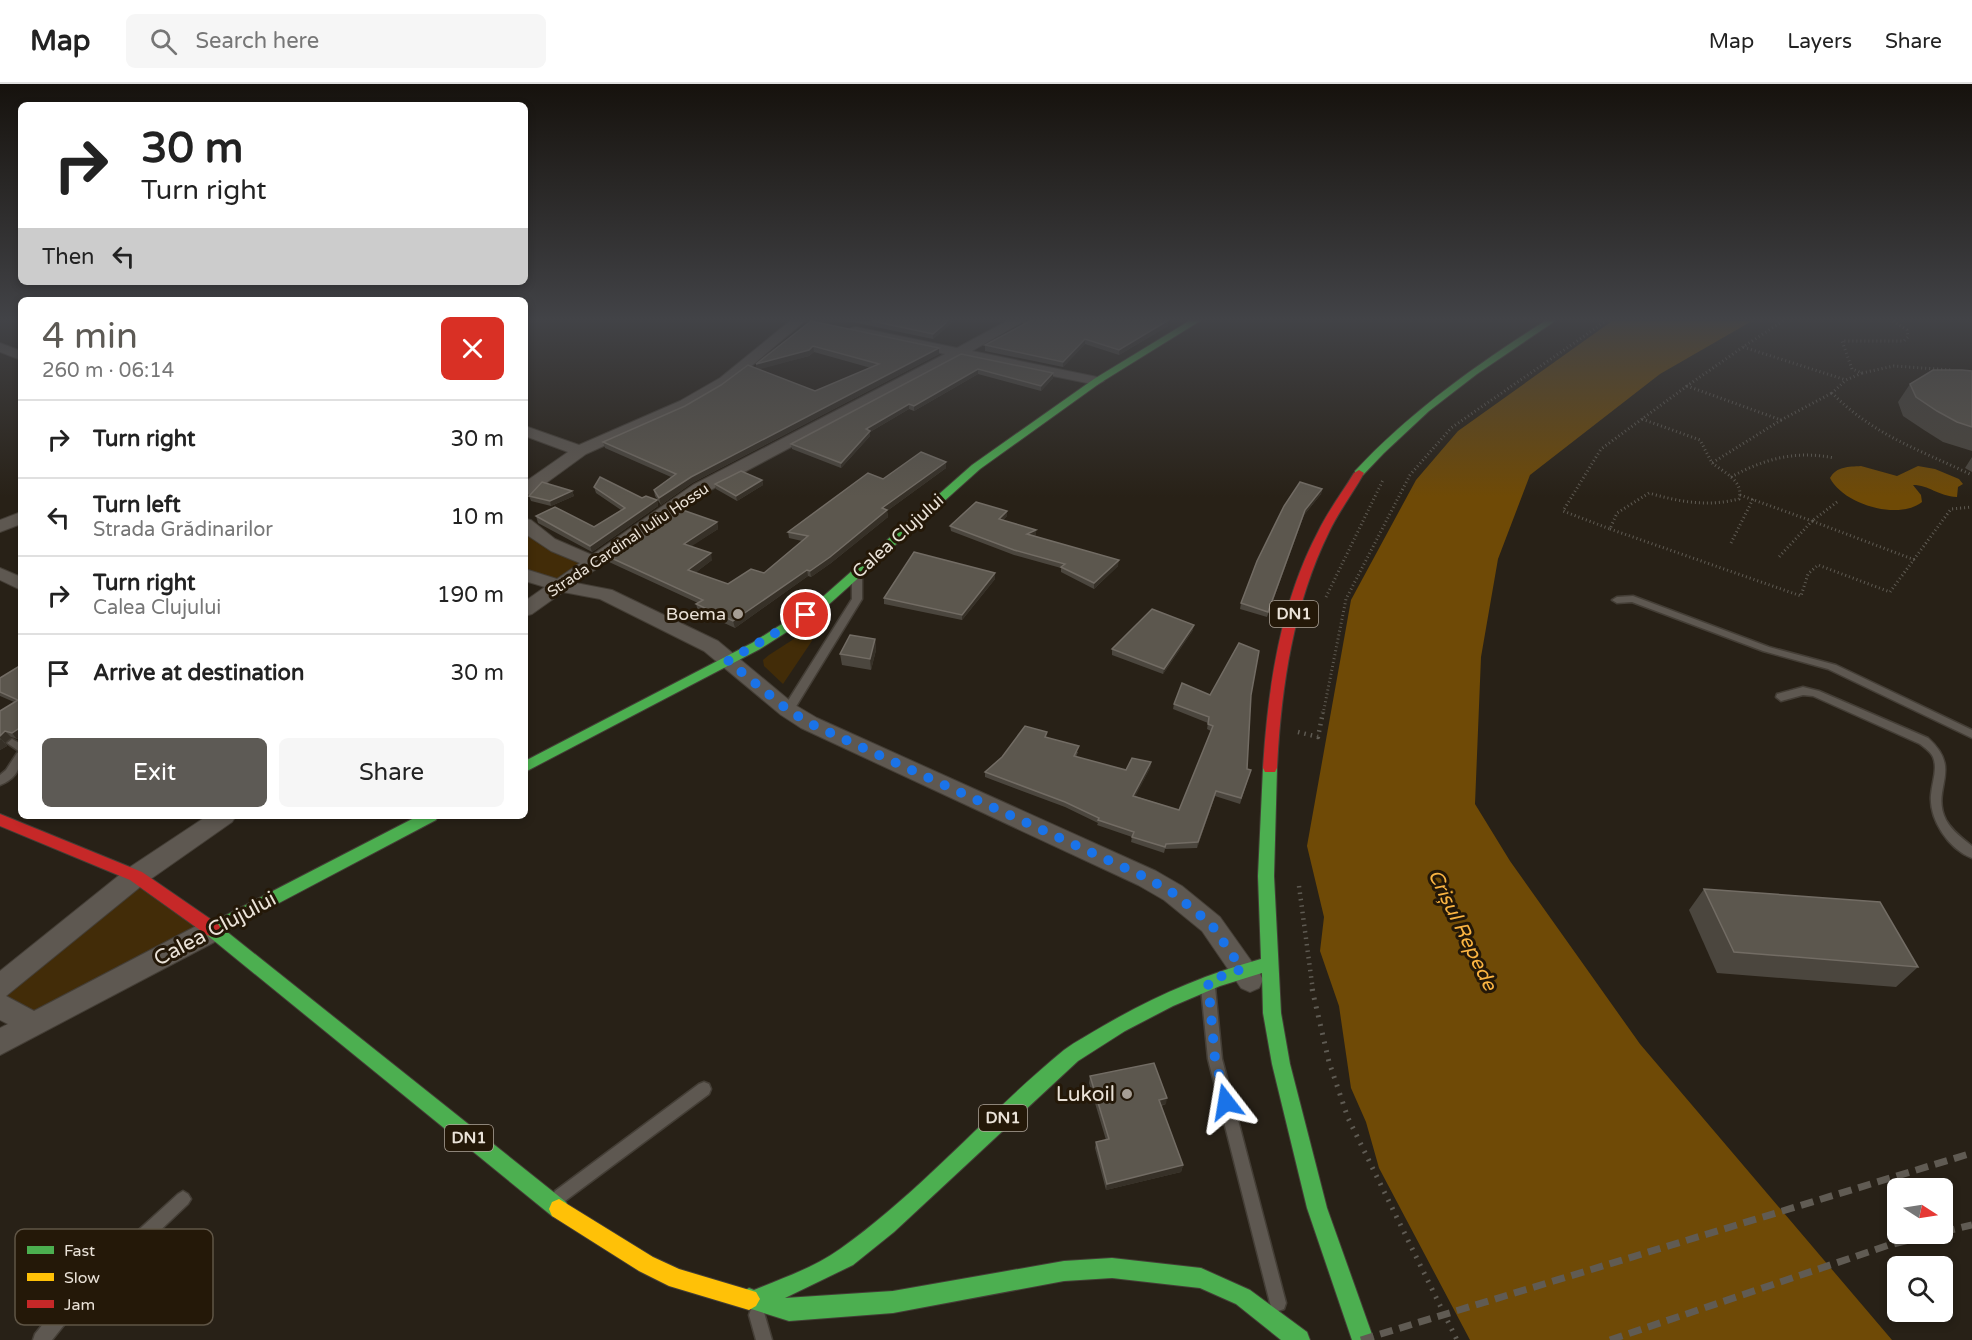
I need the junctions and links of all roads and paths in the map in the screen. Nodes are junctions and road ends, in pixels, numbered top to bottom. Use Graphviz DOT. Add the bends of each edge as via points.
graph roads {
  1 [pos="727,380"];
  2 [pos="906,380"];
  3 [pos="1091,380"];
  4 [pos="1464,380"];
  5 [pos="1521,380"];
  6 [pos="1696,380"];
  7 [pos="1846,380"];
  8 [pos="1097,381"];
  9 [pos="1687,386"];
  10 [pos="1832,393"];
  11 [pos="1641,419"];
  12 [pos="1781,420"];
  13 [pos="528,432"];
  14 [pos="580,451"];
  15 [pos="1834,458"];
  16 [pos="1712,463"];
  17 [pos="1388,470"];
  18 [pos="1972,475"];
  19 [pos="1731,477"];
  20 [pos="528,488"];
  21 [pos="1740,495"];
  22 [pos="1753,499"];
  23 [pos="1837,502"];
  24 [pos="1972,507"];
  25 [pos="18,518"];
  26 [pos="1812,521"];
  27 [pos="0,527"];
  28 [pos="528,527"];
  29 [pos="1610,530"];
  30 [pos="1731,543"];
  31 [pos="1778,558"];
  32 [pos="1915,560"];
  33 [pos="594,562"];
  34 [pos="0,573"];
  35 [pos="857,573"];
  36 [pos="528,576"];
  37 [pos="18,582"];
  38 [pos="560,586"];
  39 [pos="604,594"];
  40 [pos="1617,600"];
  41 [pos="1322,607"];
  42 [pos="528,608"];
  43 [pos="728,661"];
  44 [pos="1781,697"];
  45 [pos="788,710"];
  46 [pos="1300,722"];
  47 [pos="1972,734"];
  48 [pos="1318,737"];
  49 [pos="1298,744"];
  50 [pos="18,761"];
  51 [pos="528,765"];
  52 [pos="0,781"];
  53 [pos="220,819"];
  54 [pos="425,819"];
  55 [pos="0,820"];
  56 [pos="1972,853"];
  57 [pos="136,876"];
  58 [pos="1299,882"];
  59 [pos="213,930"];
  60 [pos="1270,964"];
  61 [pos="1242,969"];
  62 [pos="1208,981"];
  63 [pos="0,987"];
  64 [pos="0,1006"];
  65 [pos="1272,1013"];
  66 [pos="33,1024"];
  67 [pos="0,1042"];
  68 [pos="704,1089"];
  69 [pos="183,1199"];
  70 [pos="550,1203"];
  71 [pos="151,1229"];
  72 [pos="753,1300"];
  73 [pos="53,1325"];
  74 [pos="1284,1326"];
  75 [pos="41,1340"];
  76 [pos="764,1340"];
  77 [pos="1299,1340"];
  78 [pos="1363,1340"];
  79 [pos="1457,1340"];
  1 -- 14 [label="street" via="685,404"];
  2 -- 33 [label="street, Strada Cardinal Iuliu Hossu" via="699,489"];
  3 -- 8 [label="street"];
  4 -- 60 [label="main road, DN1" via="1395,435 1360,472 1323,532 1298,597 1272,726 1266,876"];
  5 -- 48 [label="path" via="1451,428 1410,475 1346,599"];
  6 -- 9 [label="path"];
  7 -- 10 [label="path"];
  8 -- 35 [label="main road, Calea Clujului" via="976,467"];
  9 -- 11 [label="path"];
  9 -- 12 [label="path"];
  10 -- 12 [label="path"];
  10 -- 18 [label="path" via="1851,414 1880,434"];
  11 -- 16 [label="path" via="1700,440"];
  11 -- 29 [label="path" via="1601,449 1563,511"];
  12 -- 16 [label="path"];
  13 -- 14 [label="street"];
  14 -- 20 [label="street"];
  15 -- 19 [label="path" via="1818,454 1778,457"];
  16 -- 19 [label="path"];
  17 -- 41 [label="path"];
  19 -- 21 [label="path"];
  21 -- 22 [label="path"];
  21 -- 29 [label="path" via="1739,499 1714,506 1649,493 1617,513"];
  22 -- 26 [label="path"];
  22 -- 30 [label="path"];
  23 -- 26 [label="path"];
  24 -- 32 [label="path" via="1951,509"];
  25 -- 27 [label="street"];
  26 -- 31 [label="path"];
  26 -- 32 [label="path"];
  28 -- 33 [label="street" via="540,539"];
  29 -- 32 [label="path" via="1801,596 1808,574 1818,565 1890,592"];
  33 -- 38 [label="street, Strada Cardinal Iuliu Hossu"];
  33 -- 39 [label="street"];
  34 -- 37 [label="street"];
  35 -- 43 [label="main road, Calea Clujului" via="822,604"];
  35 -- 45 [label="lane" via="857,599"];
  36 -- 38 [label="street"];
  38 -- 39 [label="street"];
  38 -- 42 [label="street, Strada Cardinal Iuliu Hossu"];
  39 -- 43 [label="street" via="711,646"];
  40 -- 47 [label="lane" via="1633,599 1766,649 1832,667"];
  43 -- 45 [label="street"];
  43 -- 51 [label="main road, Calea Clujului"];
  44 -- 56 [label="lane" via="1803,691 1815,693 1937,749 1942,759 1937,785 1938,814 1950,836"];
  45 -- 61 [label="street" via="872,754 1156,883 1211,924"];
  46 -- 49 [label="path"];
  50 -- 52 [label="lane"];
  53 -- 57 [label="street"];
  54 -- 59 [label="main road, Calea Clujului"];
  55 -- 57 [label="main road"];
  57 -- 59 [label="main road"];
  57 -- 63 [label="street"];
  58 -- 79 [label="path" via="1303,935 1325,1046 1348,1117"];
  59 -- 66 [label="street, Calea Clujului"];
  59 -- 70 [label="main road, DN1"];
  60 -- 61 [label="main road, DN1"];
  60 -- 65 [label="main road, DN1"];
  61 -- 62 [label="main road, DN1"];
  61 -- 65 [label="street"];
  62 -- 72 [label="main road, DN1" via="1102,1034 1072,1055 846,1258"];
  62 -- 74 [label="lane" via="1214,1049"];
  64 -- 66 [label="street"];
  65 -- 78 [label="main road, DN1" via="1317,1208"];
  66 -- 67 [label="street, Calea Clujului"];
  68 -- 70 [label="lane"];
  69 -- 71 [label="lane"];
  70 -- 72 [label="main road, DN1" via="676,1280"];
  72 -- 74 [label="main road, DN1" via="789,1311 840,1308 1064,1271 1112,1268 1201,1278 1243,1297"];
  72 -- 76 [label="lane"];
  73 -- 75 [label="lane"];
  74 -- 77 [label="main road, DN1"];
}
